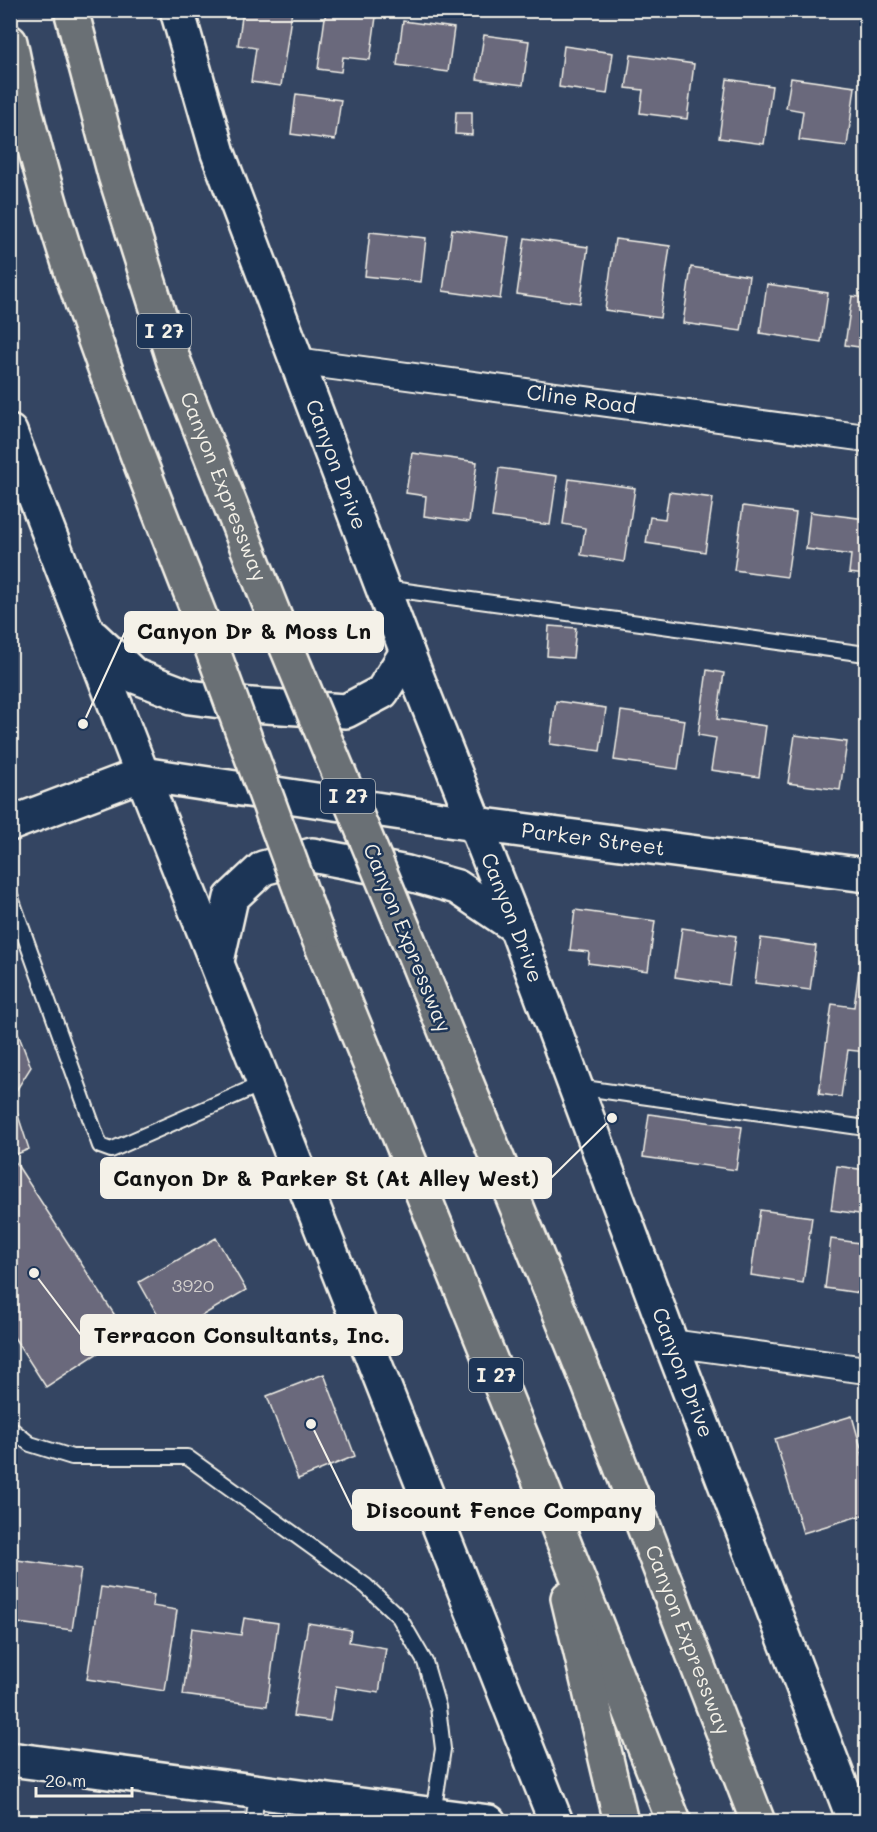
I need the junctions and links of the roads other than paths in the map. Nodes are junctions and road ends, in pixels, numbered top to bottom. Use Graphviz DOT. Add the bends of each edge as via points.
graph roads {
  1 [pos="71,10"];
  2 [pos="177,10"];
  3 [pos="10,42"];
  4 [pos="296,361"];
  5 [pos="10,432"];
  6 [pos="867,438"];
  7 [pos="383,588"];
  8 [pos="88,632"];
  9 [pos="407,652"];
  10 [pos="867,654"];
  11 [pos="142,774"];
  12 [pos="10,824"];
  13 [pos="476,824"];
  14 [pos="867,875"];
  15 [pos="10,895"];
  16 [pos="516,927"];
  17 [pos="217,961"];
  18 [pos="266,1082"];
  19 [pos="575,1087"];
  20 [pos="867,1128"];
  21 [pos="671,1343"];
  22 [pos="867,1370"];
  23 [pos="10,1428"];
  24 [pos="538,1477"];
  25 [pos="653,1552"];
  26 [pos="10,1759"];
  27 [pos="256,1806"];
  28 [pos="433,1814"];
  29 [pos="489,1821"];
  30 [pos="556,1821"];
  31 [pos="621,1821"];
  32 [pos="674,1821"];
  33 [pos="758,1821"];
  34 [pos="779,1821"];
  35 [pos="855,1821"];
  1 -- 25 [label="highway, Canyon Expressway / I 27, bridge" via="115,176 174,362 588,1382"];
  2 -- 4 [label="main road, Canyon Drive" via="218,153"];
  3 -- 24 [label="highway, I 27, bridge" via="50,202 106,373 315,929"];
  4 -- 6 [label="street, Cline Road"];
  4 -- 7 [label="main road, Canyon Drive"];
  5 -- 8 [label="main road"];
  7 -- 9 [label="main road, Canyon Drive"];
  7 -- 10 [label="lane"];
  8 -- 9 [label="main road" via="135,676 190,697 346,711 382,692"];
  8 -- 11 [label="main road"];
  9 -- 13 [label="main road, Canyon Drive"];
  11 -- 12 [label="main road"];
  11 -- 13 [label="main road, Parker Street"];
  11 -- 17 [label="main road"];
  13 -- 14 [label="main road, Parker Street"];
  13 -- 16 [label="main road, Canyon Drive"];
  15 -- 18 [label="lane" via="100,1146 111,1150"];
  16 -- 17 [label="main road" via="457,887 312,855 263,868 231,898"];
  16 -- 19 [label="main road, Canyon Drive"];
  17 -- 18 [label="main road"];
  18 -- 30 [label="main road"];
  19 -- 20 [label="lane"];
  19 -- 21 [label="main road, Canyon Drive"];
  21 -- 22 [label="street"];
  21 -- 35 [label="main road, Canyon Drive"];
  23 -- 28 [label="lane" via="30,1444 72,1456 187,1457 366,1586 399,1617 425,1662 438,1707 443,1749"];
  24 -- 31 [label="highway"];
  24 -- 32 [label="highway, I 27"];
  25 -- 33 [label="highway, Canyon Expressway / I 27"];
  25 -- 34 [label="highway"];
  26 -- 27 [label="main road"];
  27 -- 28 [label="main road"];
  28 -- 29 [label="main road"];
}
